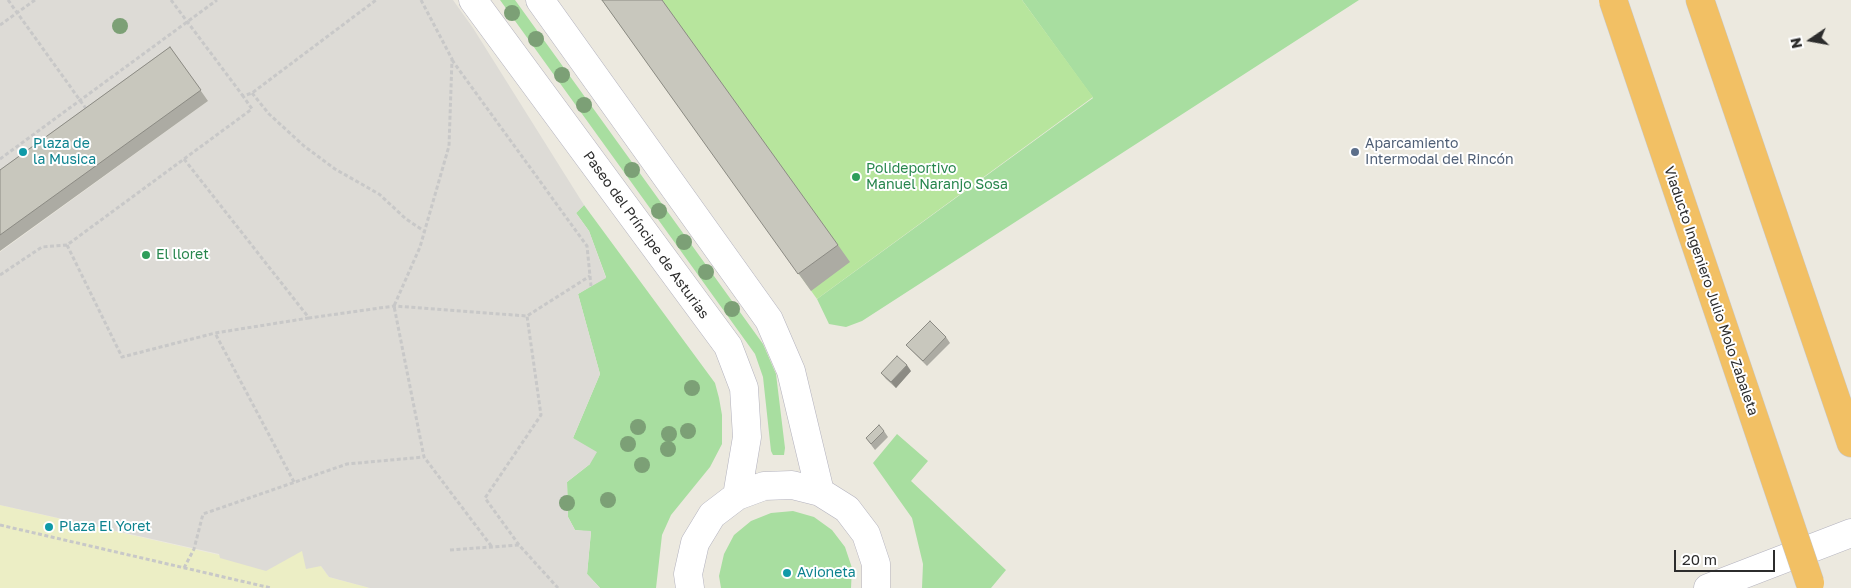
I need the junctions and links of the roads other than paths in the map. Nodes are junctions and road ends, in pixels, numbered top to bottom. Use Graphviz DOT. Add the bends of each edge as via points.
graph roads {
  1 [pos="473,0"];
  2 [pos="540,0"];
  3 [pos="1612,0"];
  4 [pos="1700,0"];
  5 [pos="1851,443"];
  6 [pos="820,492"];
  7 [pos="737,496"];
  8 [pos="1851,533"];
  9 [pos="1811,585"];
  10 [pos="690,588"];
  11 [pos="876,588"];
  12 [pos="1708,588"];
  1 -- 7 [label="street, Paseo del Príncipe de Asturias" via="728,346 744,388 747,437"];
  2 -- 6 [label="street" via="769,320 791,371"];
  3 -- 9 [label="highway, Viaducto Ingeniero Julio Molo Zabaleta, bridge"];
  4 -- 5 [label="highway"];
  6 -- 7 [label="street" via="792,485 764,486"];
  6 -- 11 [label="street" via="847,509 866,534 876,564"];
  7 -- 10 [label="street" via="712,516 695,543 688,574"];
  8 -- 12 [label="street"];
}
